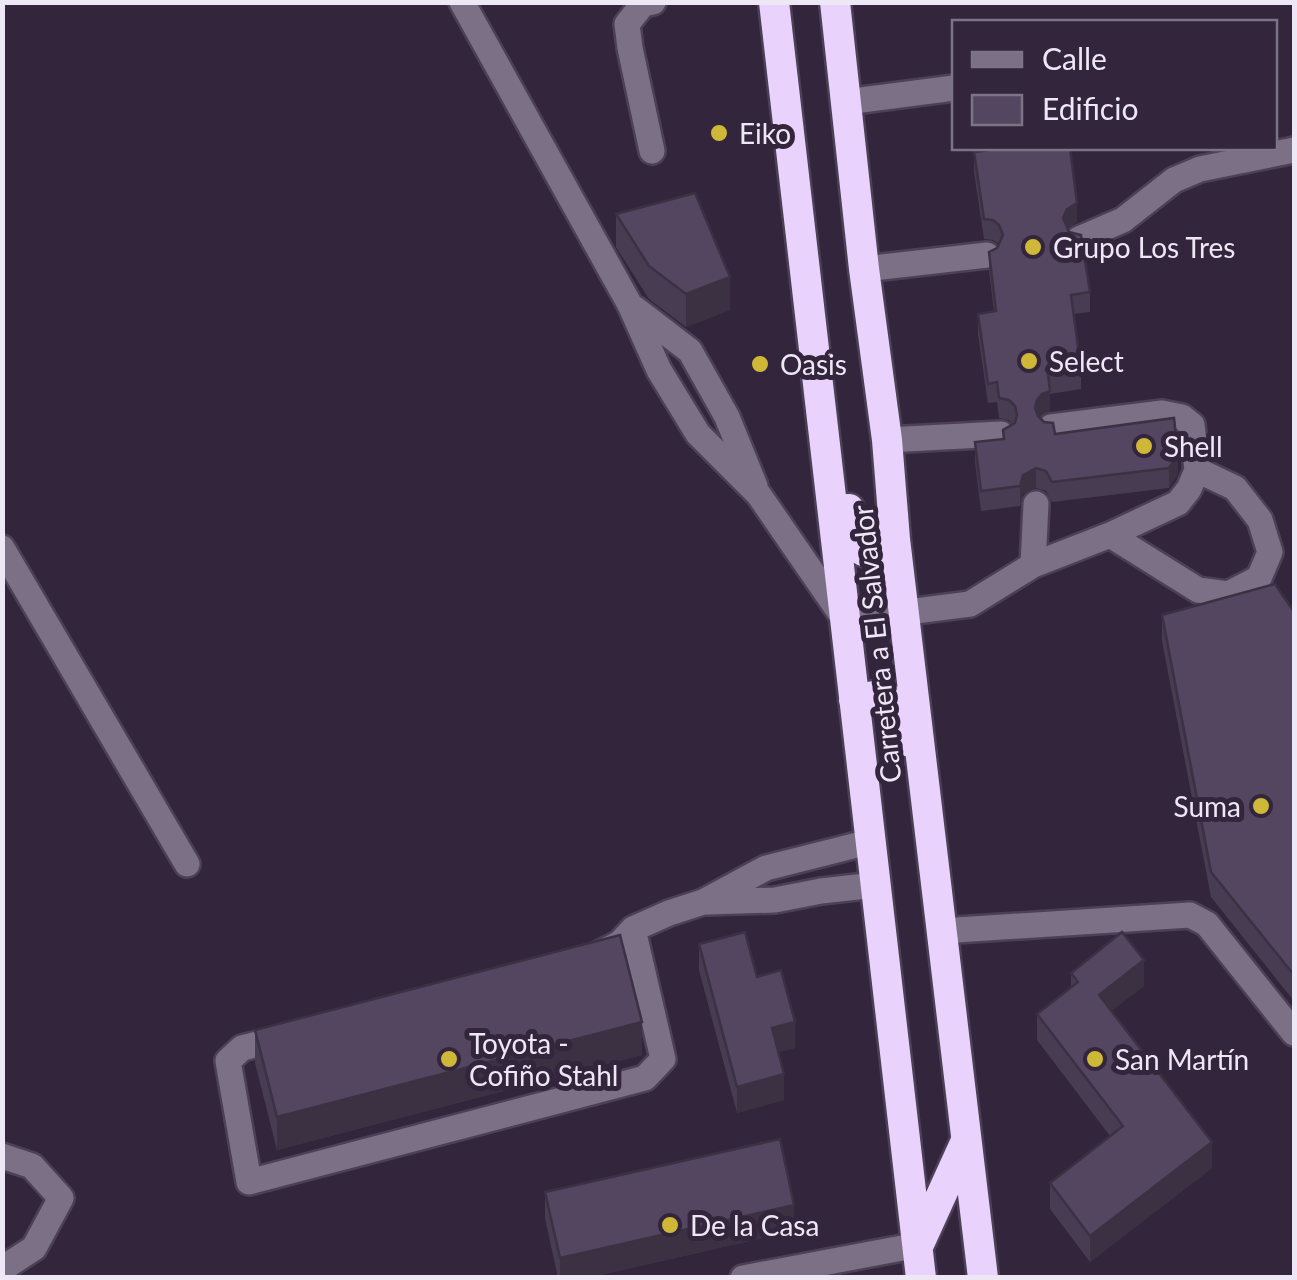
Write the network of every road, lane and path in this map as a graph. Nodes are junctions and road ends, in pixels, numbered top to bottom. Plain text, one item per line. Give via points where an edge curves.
1 (462, 2) edge
2 (653, 2) edge
3 (774, 2) edge
4 (841, 4) edge
5 (952, 88) edge
6 (846, 102) junction
7 (1294, 150) edge
8 (652, 151) dead end
9 (792, 176) junction
10 (1079, 238) edge
11 (987, 255) edge
12 (864, 268) junction
13 (630, 305) junction
14 (1052, 427) edge
15 (1001, 434) edge
16 (887, 440) junction
17 (1197, 470) junction
18 (759, 495) junction
19 (1036, 504) dead end
20 (1110, 535) junction
21 (895, 539) junction
22 (2, 548) edge
23 (1034, 565) junction
24 (904, 614) junction
25 (845, 620) junction
26 (854, 700) junction
27 (869, 842) junction
28 (187, 864) dead end
29 (876, 885) junction
30 (703, 902) junction
31 (633, 930) junction
32 (941, 931) junction
33 (577, 961) edge
34 (316, 1029) edge
35 (1294, 1033) edge
36 (966, 1142) junction
37 (2, 1156) edge
38 (918, 1244) junction
39 (2, 1269) edge
40 (743, 1278) edge
41 (921, 1278) edge
42 (983, 1278) edge

1 - 13 street
2 - 8 street via 643,4 628,24
3 - 9 highway, Carretera a El Salvador
4 - 6 highway, Carretera a El Salvador
5 - 6 street
6 - 12 highway, Carretera a El Salvador
7 - 10 street via 1200,169 1174,180 1123,220
9 - 21 highway via 807,189 814,210 852,537 856,548 869,553
9 - 25 highway, Carretera a El Salvador
11 - 12 street
12 - 16 highway, Carretera a El Salvador
13 - 18 street via 698,434
13 - 18 street via 690,350
14 - 17 street via 1162,413 1182,417 1192,425
15 - 16 street
16 - 21 highway, Carretera a El Salvador
17 - 20 street via 1178,503
17 - 20 street via 1235,488 1260,520 1270,552 1259,578 1228,594 1198,590
18 - 25 street
19 - 23 street
20 - 23 street
21 - 24 highway, Carretera a El Salvador
22 - 28 street
23 - 24 street via 970,604
24 - 25 street
24 - 32 highway, Carretera a El Salvador
25 - 26 highway, Carretera a El Salvador
26 - 27 highway, Carretera a El Salvador
26 - 36 highway via 881,696 894,702 904,720 946,1114
27 - 29 highway, Carretera a El Salvador
27 - 30 street via 766,868
29 - 30 street via 776,900
29 - 38 highway, Carretera a El Salvador
30 - 31 street
31 - 33 street via 620,943
31 - 34 street via 663,1060 645,1078 249,1182 228,1060 242,1048
32 - 35 street via 1190,915 1207,924
32 - 36 highway, Carretera a El Salvador
36 - 38 highway
36 - 42 highway, Carretera a El Salvador
37 - 39 street via 32,1166 60,1198 34,1248
38 - 40 street
38 - 41 highway, Carretera a El Salvador

